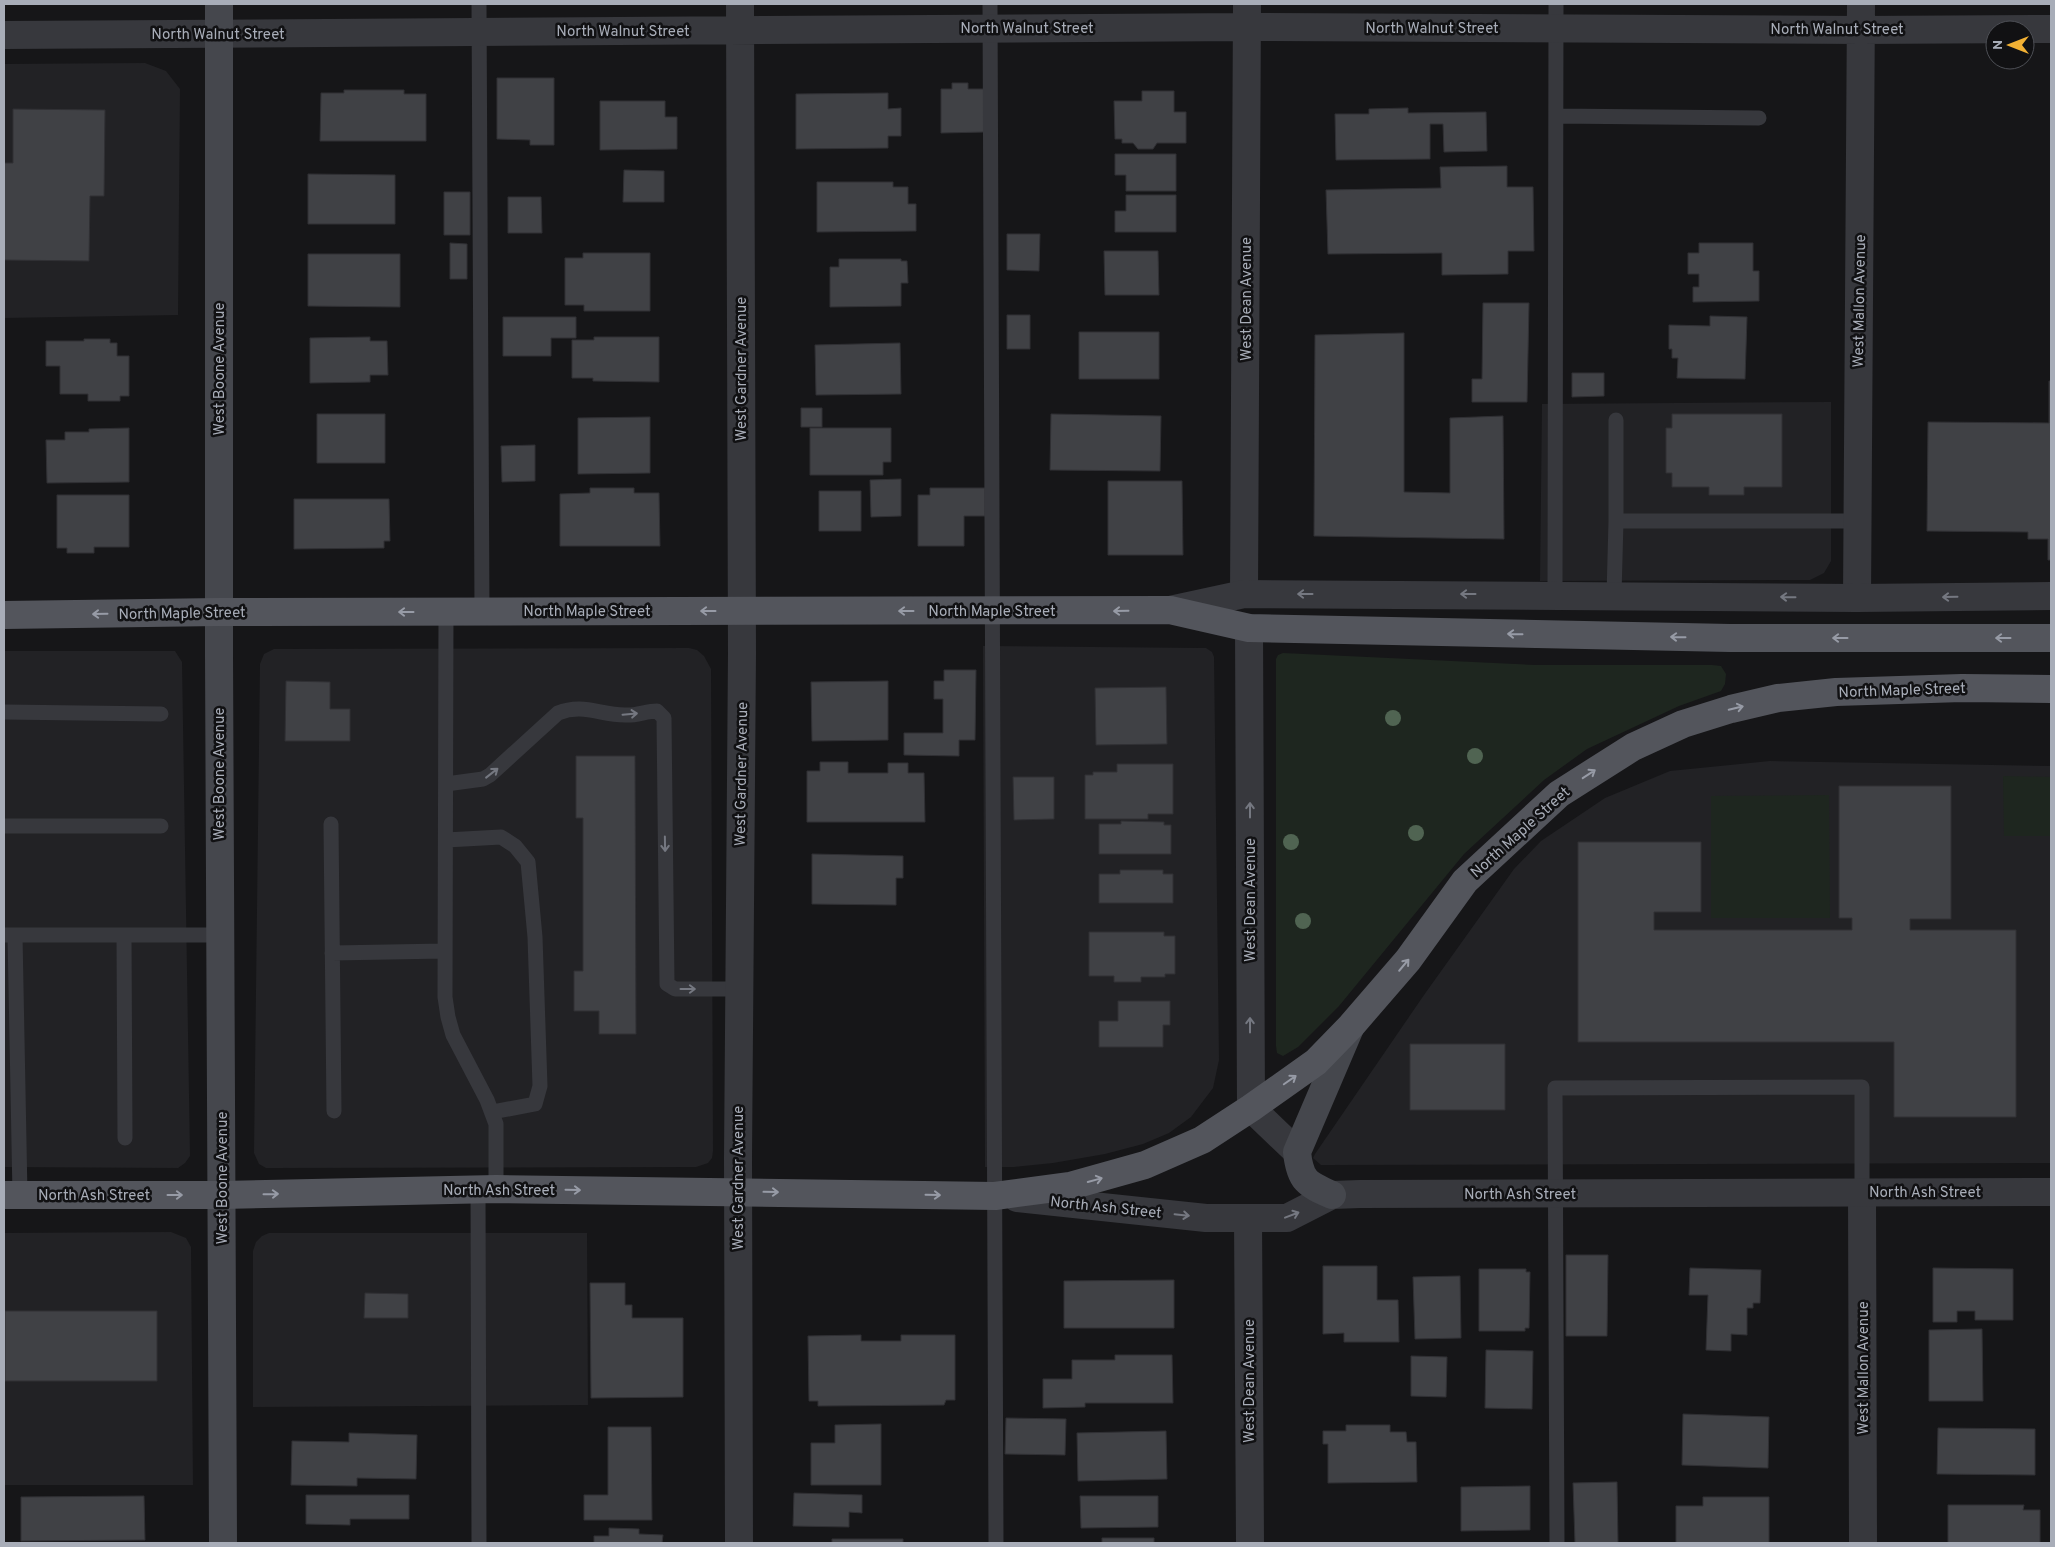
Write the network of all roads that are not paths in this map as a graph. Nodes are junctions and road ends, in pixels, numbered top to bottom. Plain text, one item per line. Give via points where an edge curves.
1 (219, 4) edge
2 (479, 4) edge
3 (1247, 15) edge
4 (990, 16) edge
5 (1556, 16) edge
6 (740, 17) edge
7 (1861, 17) edge
8 (2051, 29) edge
9 (480, 32) junction
10 (4, 34) edge
11 (219, 34) junction
12 (1556, 116) junction
13 (1759, 118) dead end
14 (1616, 420) dead end
15 (1616, 521) junction
16 (1857, 521) junction
17 (1244, 594) junction
18 (1555, 594) junction
19 (1614, 595) junction
20 (2051, 596) edge
21 (1857, 598) junction
22 (742, 610) junction
23 (1170, 610) junction
24 (219, 612) junction
25 (446, 612) junction
26 (482, 612) junction
27 (992, 612) junction
28 (4, 615) edge
29 (1249, 628) junction
30 (2051, 638) edge
31 (2051, 688) edge
32 (4, 712) edge
33 (161, 714) dead end
34 (446, 784) junction
35 (331, 824) dead end
36 (4, 826) edge
37 (161, 826) dead end
38 (446, 840) junction
39 (10, 936) edge
40 (124, 936) junction
41 (220, 936) junction
42 (445, 952) junction
43 (332, 953) junction
44 (739, 989) junction
45 (1351, 1026) junction
46 (1251, 1108) junction
47 (334, 1111) dead end
48 (492, 1112) junction
49 (125, 1138) dead end
50 (1297, 1152) junction
51 (487, 1189) junction
52 (738, 1192) junction
53 (1862, 1192) junction
54 (2051, 1192) edge
55 (12, 1195) edge
56 (222, 1195) junction
57 (1555, 1195) junction
58 (995, 1196) junction
59 (1332, 1196) junction
60 (1248, 1218) junction
61 (223, 1543) edge
62 (478, 1543) edge
63 (739, 1543) edge
64 (996, 1543) edge
65 (1250, 1543) edge
66 (1557, 1543) edge
67 (1863, 1543) edge

1 - 11 main road, West Boone Avenue
2 - 9 lane
3 - 4 street, North Walnut Street
3 - 5 street, North Walnut Street
3 - 17 street, West Dean Avenue
4 - 6 street, North Walnut Street
4 - 27 lane
5 - 7 street, North Walnut Street
5 - 12 lane
6 - 9 street, North Walnut Street
6 - 22 street, West Gardner Avenue
7 - 8 street, North Walnut Street
7 - 16 street, West Mallon Avenue
9 - 11 street, North Walnut Street
9 - 26 lane
10 - 11 street, North Walnut Street
11 - 24 main road, West Boone Avenue
12 - 13 lane
12 - 18 lane
14 - 15 lane
15 - 16 lane
15 - 19 lane
16 - 21 street, West Mallon Avenue
18 -> 17 street, North Maple Street
17 - 23 street, North Maple Street
18 - 19 street, North Maple Street
21 -> 19 street, North Maple Street
20 -> 21 street, North Maple Street
22 -> 26 main road, North Maple Street
27 -> 22 main road, North Maple Street
22 - 44 street, West Gardner Avenue
23 -> 27 main road, North Maple Street
23 - 29 main road, North Maple Street
25 -> 24 main road, North Maple Street
24 -> 28 main road, North Maple Street
24 - 41 main road, West Boone Avenue
25 - 26 main road, North Maple Street
25 - 34 lane
27 - 58 lane
30 -> 29 main road, North Maple Street via 1730,638
46 -> 29 street, West Dean Avenue
45 -> 31 main road, North Maple Street via 1408,960 1465,881 1559,794 1633,747 1683,724 1778,698 1836,692
32 - 33 lane
34 - 38 lane
34 -> 44 lane via 483,779 568,709 626,716 657,712 664,718 667,984 675,989
35 - 43 lane
36 - 37 lane
38 - 42 lane
38 - 48 lane via 500,837 515,846 528,862 535,937 540,1086 535,1104
39 - 40 lane
39 - 55 lane
40 - 41 lane
40 - 49 lane
41 - 56 main road, West Boone Avenue
42 - 43 lane
42 - 48 lane via 448,1017 453,1034
43 - 47 lane
44 - 52 street, West Gardner Avenue
46 -> 45 main road, North Maple Street via 1316,1062
45 - 50 main road
46 - 50 street
58 -> 46 main road, North Ash Street via 1070,1186 1145,1165 1202,1140
48 - 51 lane via 496,1124
50 - 59 main road via 1299,1169 1310,1185
51 -> 52 main road, North Ash Street
56 -> 51 main road, North Ash Street
51 - 62 lane
52 -> 58 main road, North Ash Street
52 - 63 street, West Gardner Avenue
53 - 54 street, North Ash Street
53 - 57 street, North Ash Street
53 - 57 lane via 1862,1087 1555,1088
53 - 67 street, West Mallon Avenue
55 -> 56 main road, North Ash Street
56 - 61 main road, West Boone Avenue
57 - 59 street, North Ash Street
57 - 66 lane
58 -> 60 street, North Ash Street via 1206,1218
58 - 64 lane
60 -> 59 street, North Ash Street via 1287,1218
60 - 65 street, West Dean Avenue

